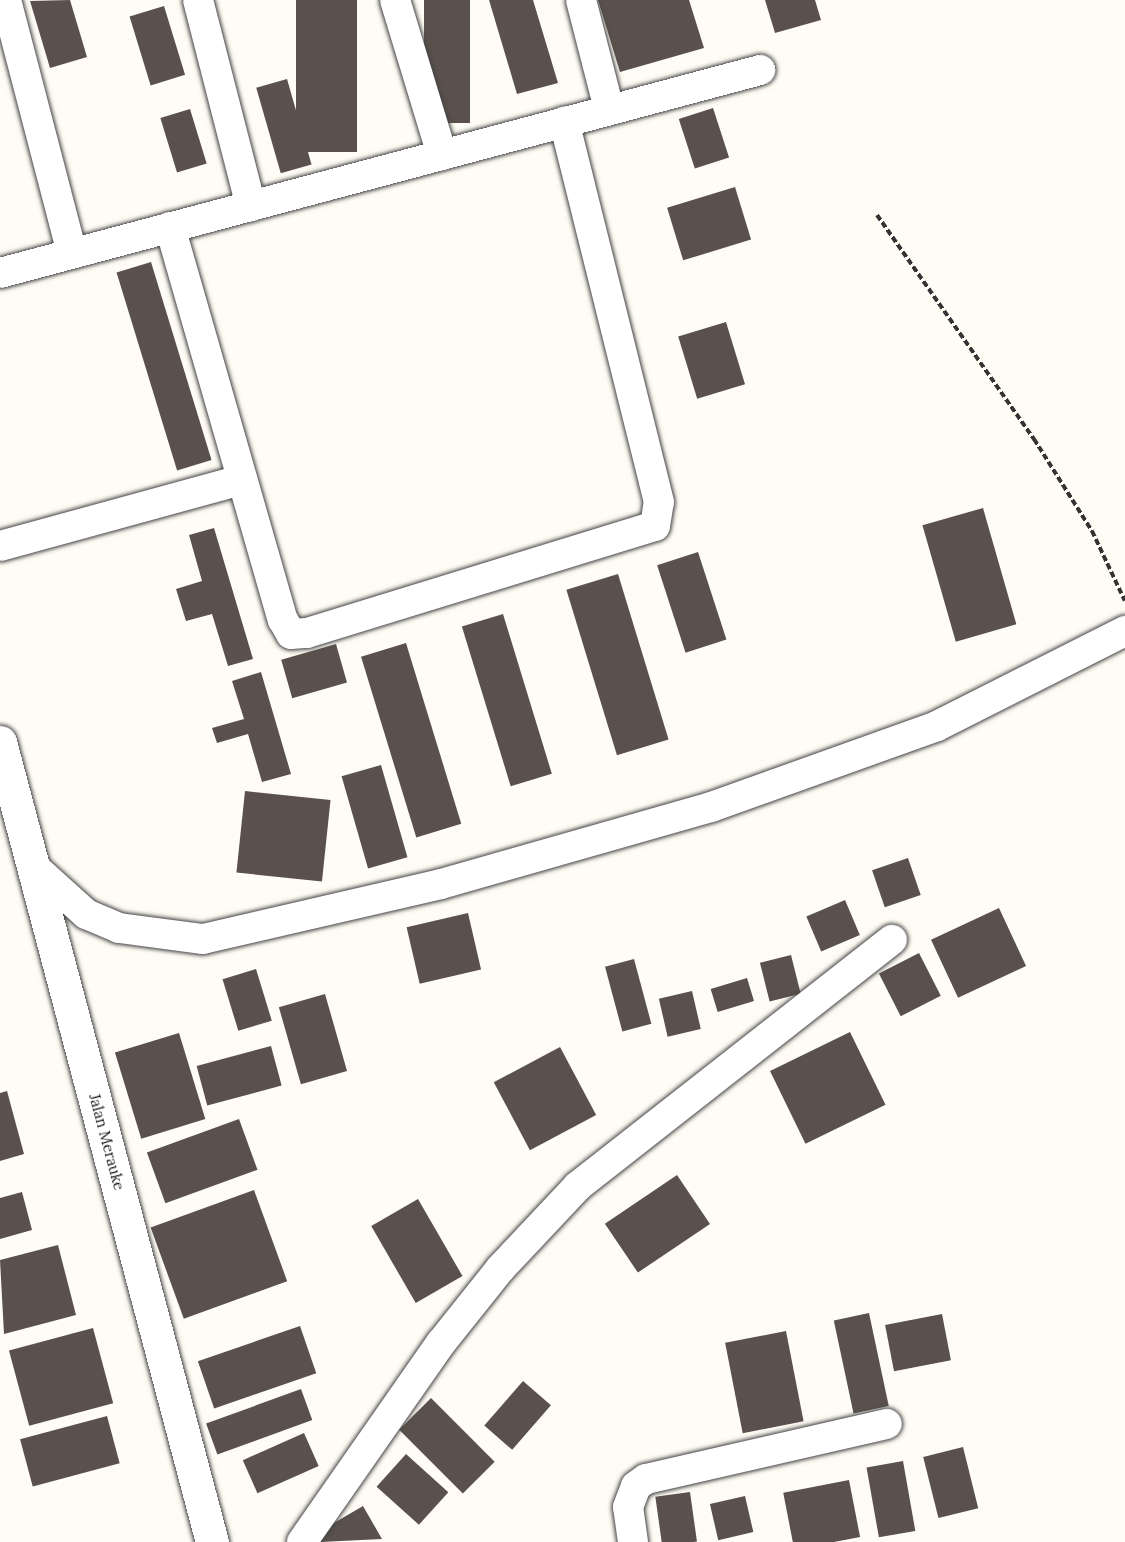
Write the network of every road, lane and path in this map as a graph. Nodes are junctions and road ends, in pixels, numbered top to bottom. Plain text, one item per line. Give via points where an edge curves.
1 (6, 0) edge
2 (198, 0) edge
3 (395, 0) edge
4 (581, 0) edge
5 (760, 70) dead end
6 (609, 109) junction
7 (564, 123) junction
8 (442, 155) junction
9 (251, 206) junction
10 (877, 215) dead end
11 (170, 227) junction
12 (72, 253) junction
13 (0, 273) edge
14 (242, 480) junction
15 (0, 546) edge
16 (1125, 601) edge
17 (1125, 632) edge
18 (0, 742) edge
19 (34, 868) junction
20 (892, 940) dead end
21 (886, 1424) dead end
22 (212, 1542) edge
23 (303, 1542) edge
24 (633, 1542) edge

1 - 12 street
2 - 9 street
3 - 8 street
4 - 6 street
5 - 6 street
6 - 7 street
7 - 8 street
7 - 14 street via 659,502 655,526 291,634 283,620
8 - 9 street
9 - 11 street
10 - 16 path via 1034,439 1092,531
11 - 12 street
11 - 14 street
12 - 13 street
14 - 15 street
17 - 19 street via 937,726 711,807 441,884 203,939 152,936 119,928 86,914
18 - 19 street, Jalan Merauke
19 - 22 street, Jalan Merauke
20 - 23 street via 578,1186 500,1269 441,1343
21 - 24 street via 646,1479 636,1486 628,1507

